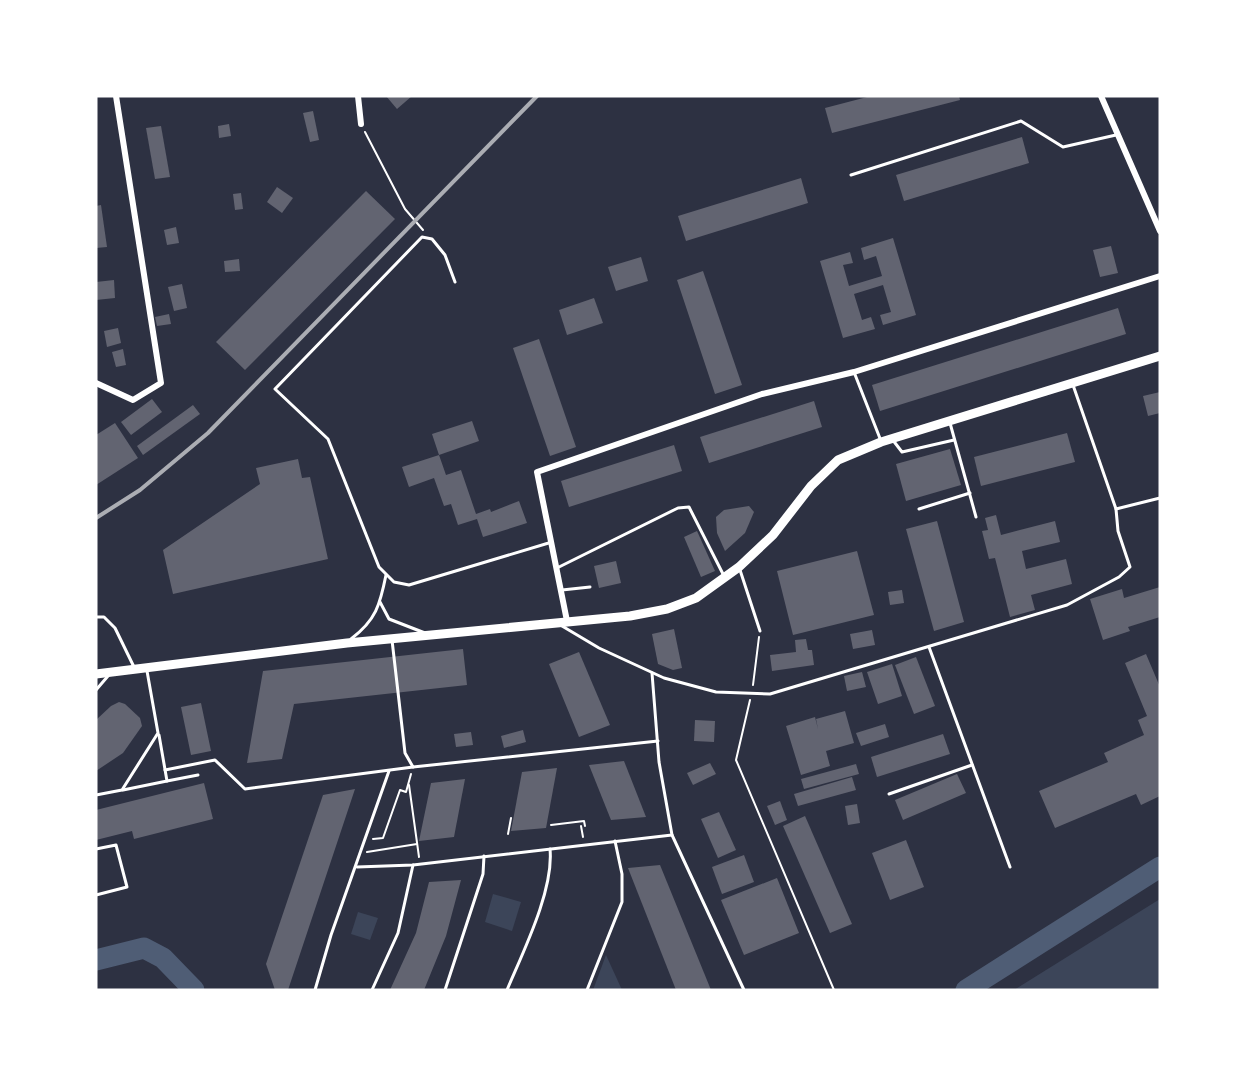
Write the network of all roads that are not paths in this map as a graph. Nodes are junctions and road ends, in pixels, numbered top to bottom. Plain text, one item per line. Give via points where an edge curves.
1 (116, 96) edge
2 (358, 96) edge
3 (1101, 96) edge
4 (362, 124) road end
5 (1116, 135) junction
6 (851, 175) dead end
7 (1160, 231) edge
8 (1160, 276) edge
9 (455, 282) dead end
10 (1160, 356) edge
11 (854, 372) junction
12 (96, 383) edge
13 (1073, 384) junction
14 (949, 421) junction
15 (892, 439) junction
16 (954, 440) junction
17 (881, 442) junction
18 (970, 493) junction
19 (1160, 498) edge
20 (919, 509) dead end
21 (1116, 509) junction
22 (976, 517) dead end
23 (552, 542) junction
24 (739, 567) junction
25 (557, 568) junction
26 (386, 575) junction
27 (725, 577) junction
28 (590, 587) dead end
29 (562, 590) junction
30 (381, 602) junction
31 (96, 617) edge
32 (567, 621) junction
33 (555, 622) junction
34 (760, 631) road end
35 (430, 634) junction
36 (392, 638) junction
37 (346, 643) junction
38 (929, 647) junction
39 (146, 667) junction
40 (135, 669) junction
41 (111, 672) junction
42 (652, 673) junction
43 (96, 674) edge
44 (96, 690) edge
45 (158, 733) junction
46 (658, 741) junction
47 (972, 765) junction
48 (413, 767) junction
49 (165, 770) junction
50 (389, 771) junction
51 (198, 775) dead end
52 (167, 781) junction
53 (122, 790) junction
54 (889, 794) dead end
55 (96, 795) edge
56 (672, 835) junction
57 (615, 841) junction
58 (96, 849) edge
59 (550, 849) junction
60 (484, 856) junction
61 (413, 865) junction
62 (357, 867) junction
63 (1010, 867) dead end
64 (96, 895) edge
65 (315, 990) edge
66 (372, 990) edge
67 (445, 990) edge
68 (507, 990) edge
69 (587, 990) edge
70 (744, 990) edge

1 - 12 street via 161,382 133,400
2 - 4 street
3 - 5 street
5 - 6 lane via 1063,147 1021,121
5 - 7 street
8 - 11 street
9 - 26 lane via 445,255 432,238 422,237 275,389 328,439 379,567
10 - 13 main road
11 - 17 lane
11 - 23 street via 762,394 537,472
13 - 14 main road
13 - 21 lane
14 - 15 main road
14 - 16 lane
15 - 16 lane via 902,452
15 - 17 main road
16 - 18 lane
17 - 24 main road via 838,460 811,486 773,535
18 - 20 lane
18 - 22 lane
19 - 21 lane
21 - 38 lane via 1118,531 1130,567 1119,577 1067,605
23 - 25 street
23 - 26 lane via 409,585 394,582
24 - 27 main road
24 - 34 lane
25 - 27 lane via 678,508 689,507
25 - 29 street
26 - 30 lane
27 - 32 main road via 696,598 667,609
28 - 29 lane
29 - 32 street
30 - 35 lane via 389,619
30 - 37 lane via 369,626
31 - 40 lane via 104,617 115,628
32 - 33 main road
33 - 35 main road
33 - 42 lane
35 - 36 main road
36 - 37 main road
36 - 48 lane via 405,753
37 - 39 main road
38 - 42 lane via 781,691 716,692
38 - 47 lane
39 - 40 main road
39 - 45 lane
40 - 41 main road
41 - 43 main road
41 - 44 lane
42 - 46 lane
45 - 49 lane
45 - 53 lane
46 - 48 lane
46 - 56 lane
47 - 54 lane
47 - 63 lane
48 - 50 lane
49 - 50 lane via 215,760 245,789
49 - 52 lane
50 - 62 lane
51 - 52 lane
52 - 53 lane
53 - 55 lane
56 - 57 lane
56 - 70 lane
57 - 59 lane
57 - 69 lane via 622,874 622,902
58 - 64 lane via 116,845 127,887
59 - 60 lane
59 - 68 lane via 552,864 528,941
60 - 61 lane
60 - 67 lane via 483,874
61 - 62 lane
61 - 66 lane via 398,933
62 - 65 lane

